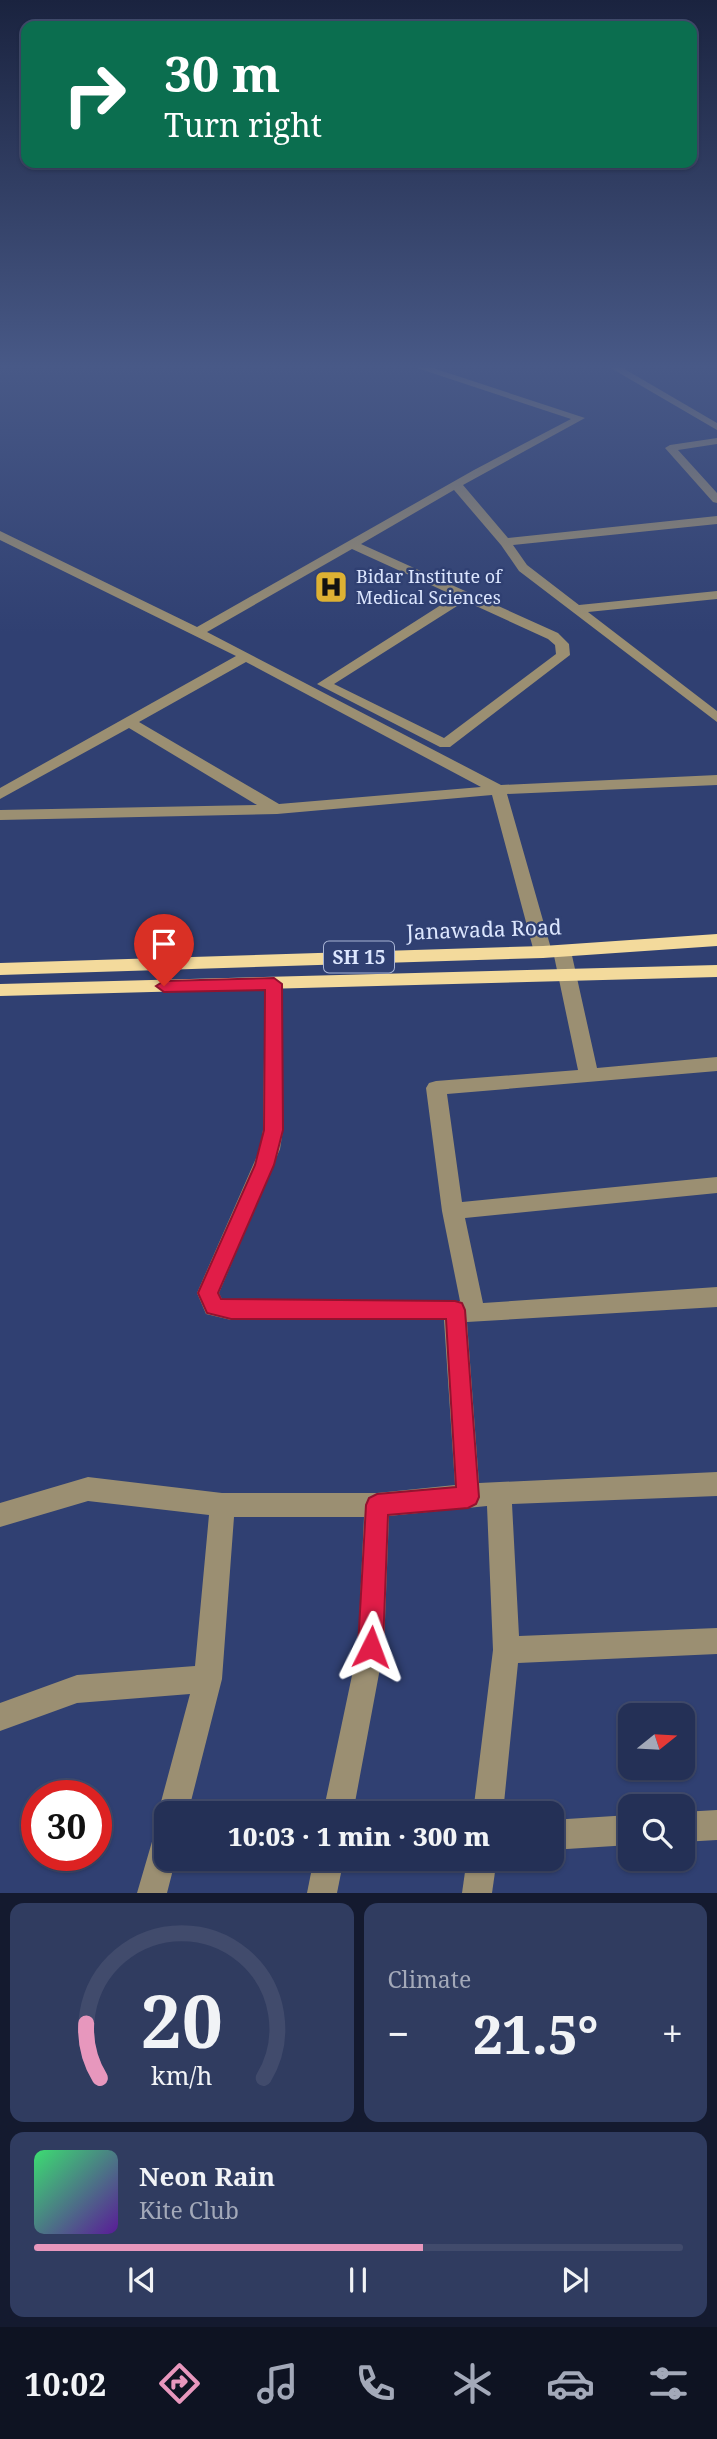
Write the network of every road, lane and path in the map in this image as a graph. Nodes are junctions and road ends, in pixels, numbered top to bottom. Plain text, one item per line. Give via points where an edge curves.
1 (511, 455) edge
2 (677, 455) edge
3 (456, 485) junction
4 (717, 500) edge
5 (717, 520) edge
6 (0, 535) edge
7 (505, 542) junction
8 (351, 544) junction
9 (466, 595) junction
10 (717, 595) edge
11 (576, 609) junction
12 (204, 629) junction
13 (246, 656) junction
14 (324, 684) junction
15 (717, 718) edge
16 (128, 722) junction
17 (717, 780) edge
18 (498, 790) junction
19 (0, 793) edge
20 (277, 809) junction
21 (0, 815) edge
22 (717, 940) edge
23 (553, 951) junction
24 (0, 969) edge
25 (717, 971) edge
26 (568, 976) junction
27 (274, 984) junction
28 (0, 990) edge
29 (717, 1064) edge
30 (589, 1076) junction
31 (717, 1185) edge
32 (453, 1211) junction
33 (717, 1297) edge
34 (465, 1312) junction
35 (717, 1484) edge
36 (499, 1493) junction
37 (468, 1497) junction
38 (222, 1505) junction
39 (377, 1505) junction
40 (0, 1515) edge
41 (717, 1641) edge
42 (506, 1650) junction
43 (208, 1679) junction
44 (0, 1717) edge
45 (176, 1801) edge
46 (340, 1801) edge
47 (489, 1801) edge
48 (717, 1825) edge
49 (695, 1826) edge
50 (618, 1831) edge
51 (564, 1834) edge
52 (158, 1871) edge
53 (326, 1871) edge
54 (480, 1871) edge
55 (152, 1893) edge
56 (322, 1893) edge
57 (477, 1893) edge

1 - 3 street
2 - 4 street
3 - 7 street
3 - 8 street
5 - 7 street
6 - 12 street
7 - 11 street via 523,568
8 - 9 street
8 - 12 street
9 - 14 street
9 - 14 street via 553,636 562,644 564,655 445,744
10 - 11 street
11 - 15 street
12 - 13 street
12 - 14 street
13 - 16 street
13 - 18 street
16 - 19 street
16 - 20 street
17 - 18 street
18 - 20 street
18 - 23 street
20 - 21 street
22 - 23 main road, Janawada Road / SH 15
23 - 24 main road, Janawada Road / SH 15
23 - 26 street
25 - 26 main road, SH 15
26 - 27 main road, SH 15
26 - 30 street
27 - 28 main road, SH 15
27 - 34 street via 274,1130 265,1165 208,1293 214,1307
29 - 30 street
30 - 32 street via 436,1088
31 - 32 street
32 - 34 street
33 - 34 street
34 - 37 street
35 - 36 street
36 - 37 street
36 - 42 street
37 - 39 street
38 - 39 street
38 - 40 street via 88,1489
38 - 43 street
39 - 46 street via 371,1647
41 - 42 street
42 - 47 street
43 - 44 street via 77,1689
43 - 45 street
48 - 49 street
50 - 51 street
52 - 55 street
53 - 56 street
54 - 57 street

